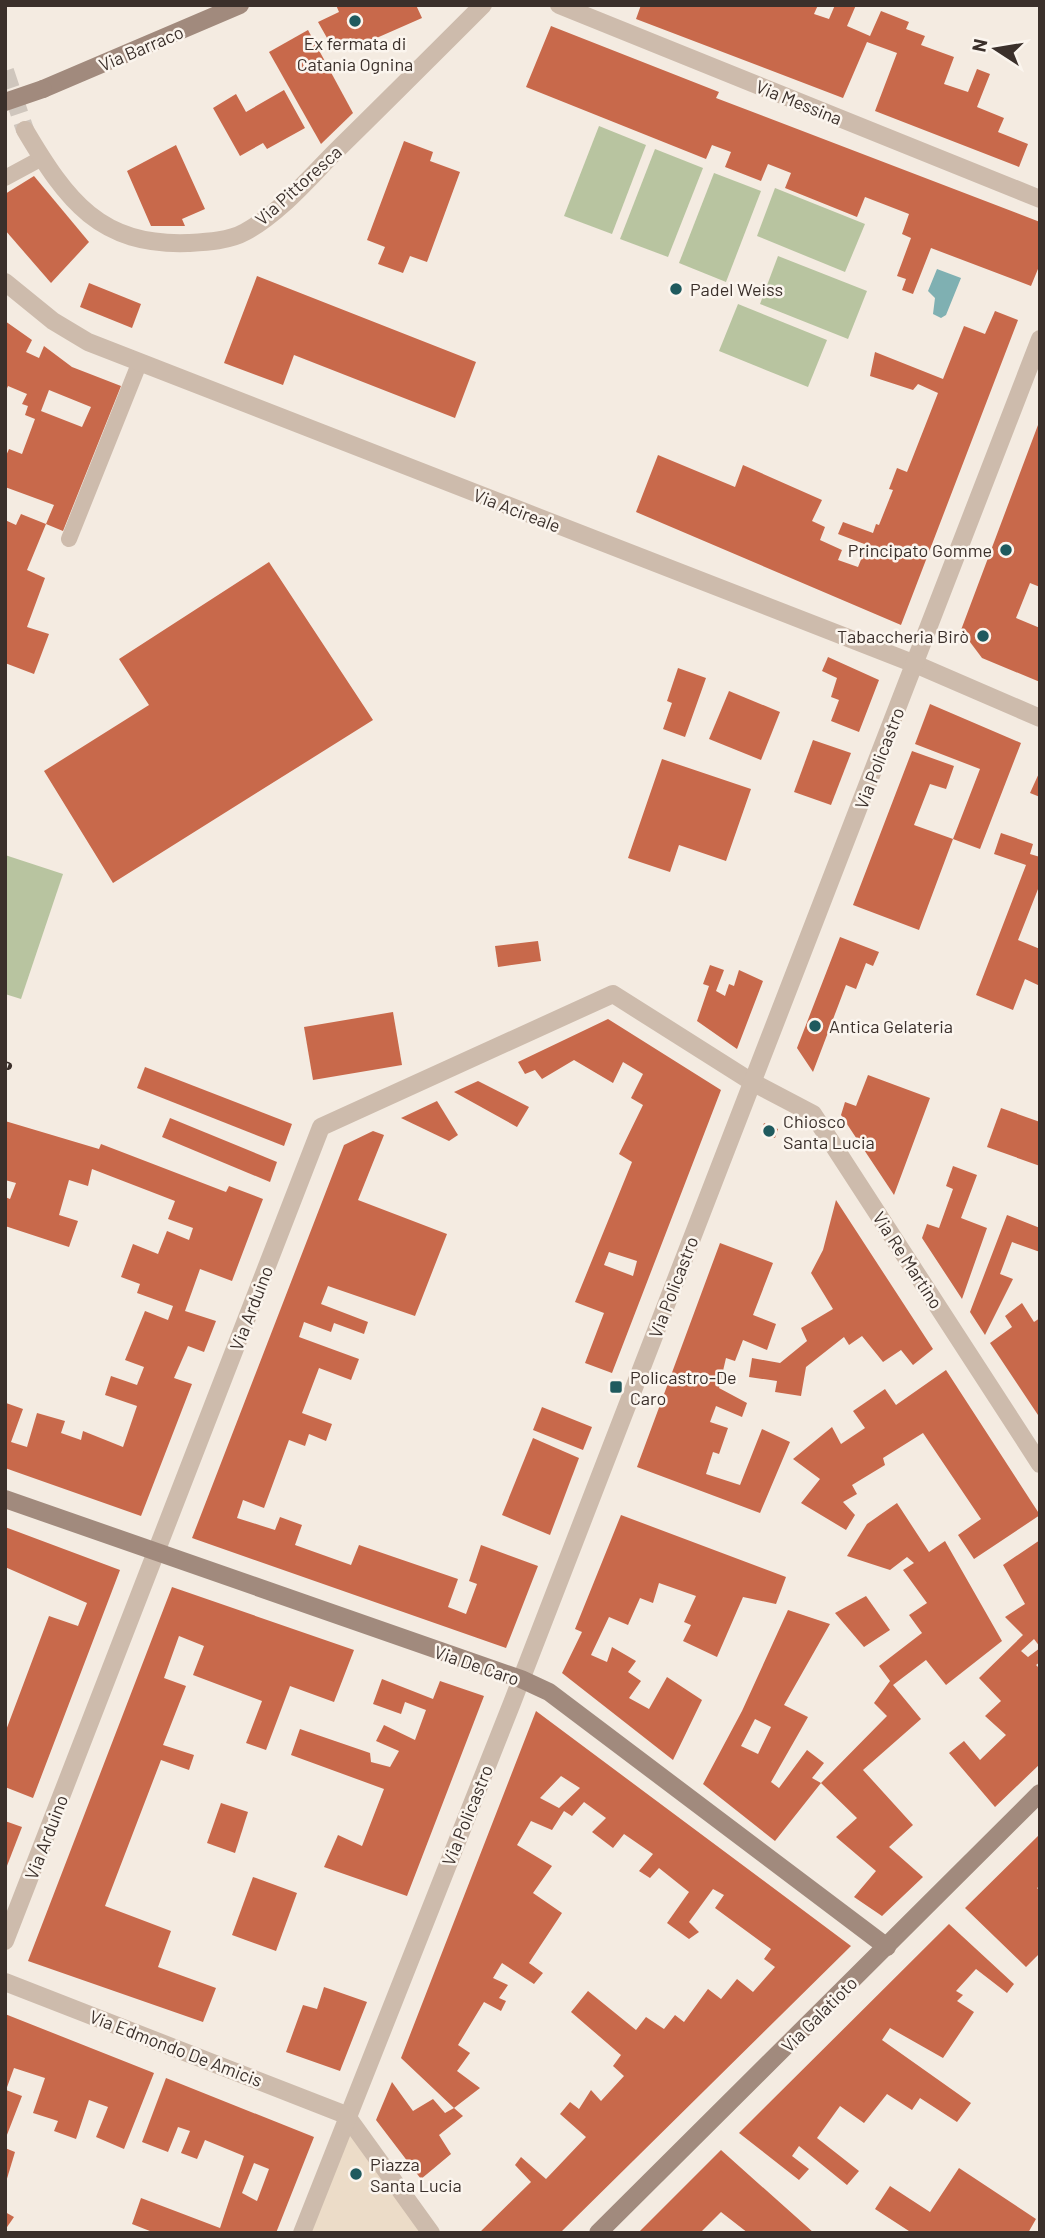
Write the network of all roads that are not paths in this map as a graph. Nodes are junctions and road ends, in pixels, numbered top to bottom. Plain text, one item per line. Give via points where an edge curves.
1 (240, 5) edge
2 (483, 5) edge
3 (559, 5) edge
4 (5, 102) edge
5 (26, 130) tunnel mouth
6 (42, 158) junction
7 (5, 178) edge
8 (1040, 199) edge
9 (5, 282) edge
10 (1040, 339) edge
11 (139, 364) junction
12 (69, 539) dead end
13 (915, 664) junction
14 (1040, 718) edge
15 (752, 1082) junction
16 (1040, 1464) edge
17 (5, 1499) edge
18 (156, 1554) junction
19 (521, 1679) junction
20 (1040, 1793) edge
21 (5, 1941) edge
22 (887, 1947) junction
23 (5, 1982) edge
24 (346, 2115) junction
25 (302, 2233) edge
26 (431, 2233) edge
27 (598, 2233) edge

1 - 4 main road, Via Barraco, bridge
2 - 6 street, Via Pittoresca via 292,195 243,233 210,242 174,243 143,242 112,232 86,212
3 - 8 street, Via Messina
5 - 6 street, Via Pittoresca
6 - 7 lane
9 - 11 street, Via Acireale via 53,321
10 - 13 street, Via Policastro
11 - 12 lane
11 - 13 street, Via Acireale
13 - 14 street, Via Acireale
13 - 15 street, Via Policastro
15 - 16 street, Via Re Martino via 813,1114
15 - 18 street, Via Arduino via 613,994 321,1127
15 - 19 street, Via Policastro
17 - 18 main road, Via De Caro
18 - 19 main road, Via De Caro
18 - 21 street, Via Arduino
19 - 22 main road, Via De Caro via 549,1692
19 - 24 street, Via Policastro
20 - 22 main road, Via Galatioto
22 - 27 main road, Via Galatioto
23 - 24 street, Via Edmondo De Amicis
24 - 25 street, Via Policastro
24 - 26 street

